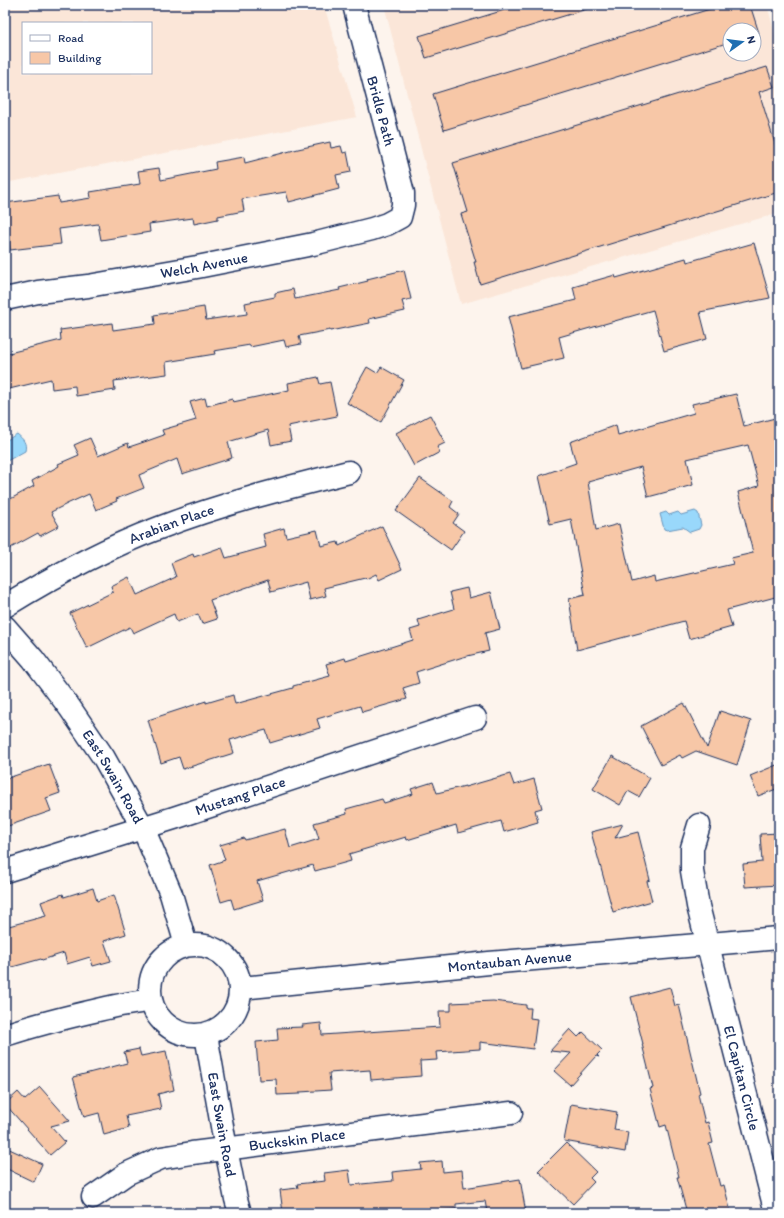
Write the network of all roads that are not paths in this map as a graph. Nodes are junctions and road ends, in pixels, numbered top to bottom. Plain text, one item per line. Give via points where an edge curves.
1 (354, 5) edge
2 (400, 217) joint
3 (5, 299) edge
4 (349, 472) dead end
5 (5, 606) edge
6 (5, 627) edge
7 (476, 718) dead end
8 (698, 824) dead end
9 (143, 828) junction
10 (5, 871) edge
11 (779, 938) edge
12 (708, 943) junction
13 (186, 945) junction
14 (241, 988) junction
15 (150, 1000) junction
16 (206, 1035) junction
17 (5, 1036) edge
18 (511, 1113) dead end
19 (226, 1148) junction
20 (94, 1197) dead end
21 (240, 1213) edge
22 (776, 1213) edge

1 - 2 street, Bridle Path via 403,193
2 - 3 street, Welch Avenue via 372,229 313,244
4 - 5 street, Arabian Place via 261,494 158,528 48,580
6 - 9 street, East Swain Road via 70,708 104,758
7 - 9 street, Mustang Place
8 - 12 street, El Capitan Circle via 692,848 692,871
9 - 10 street, Mustang Place
9 - 13 street, East Swain Road via 171,894
11 - 12 street, Montauban Avenue
12 - 14 street, Montauban Avenue
12 - 22 street, El Capitan Circle
13 - 14 street via 201,945 216,950 229,960 237,973
13 - 15 street via 172,950 153,972 149,986
14 - 16 street via 239,1004 232,1018 220,1029
15 - 16 street via 156,1014 165,1025 177,1033 191,1036
15 - 17 street via 71,1016
16 - 19 street, East Swain Road
18 - 19 street, Buckskin Place
19 - 20 street, Buckskin Place via 161,1158 126,1174
19 - 21 street, East Swain Road

